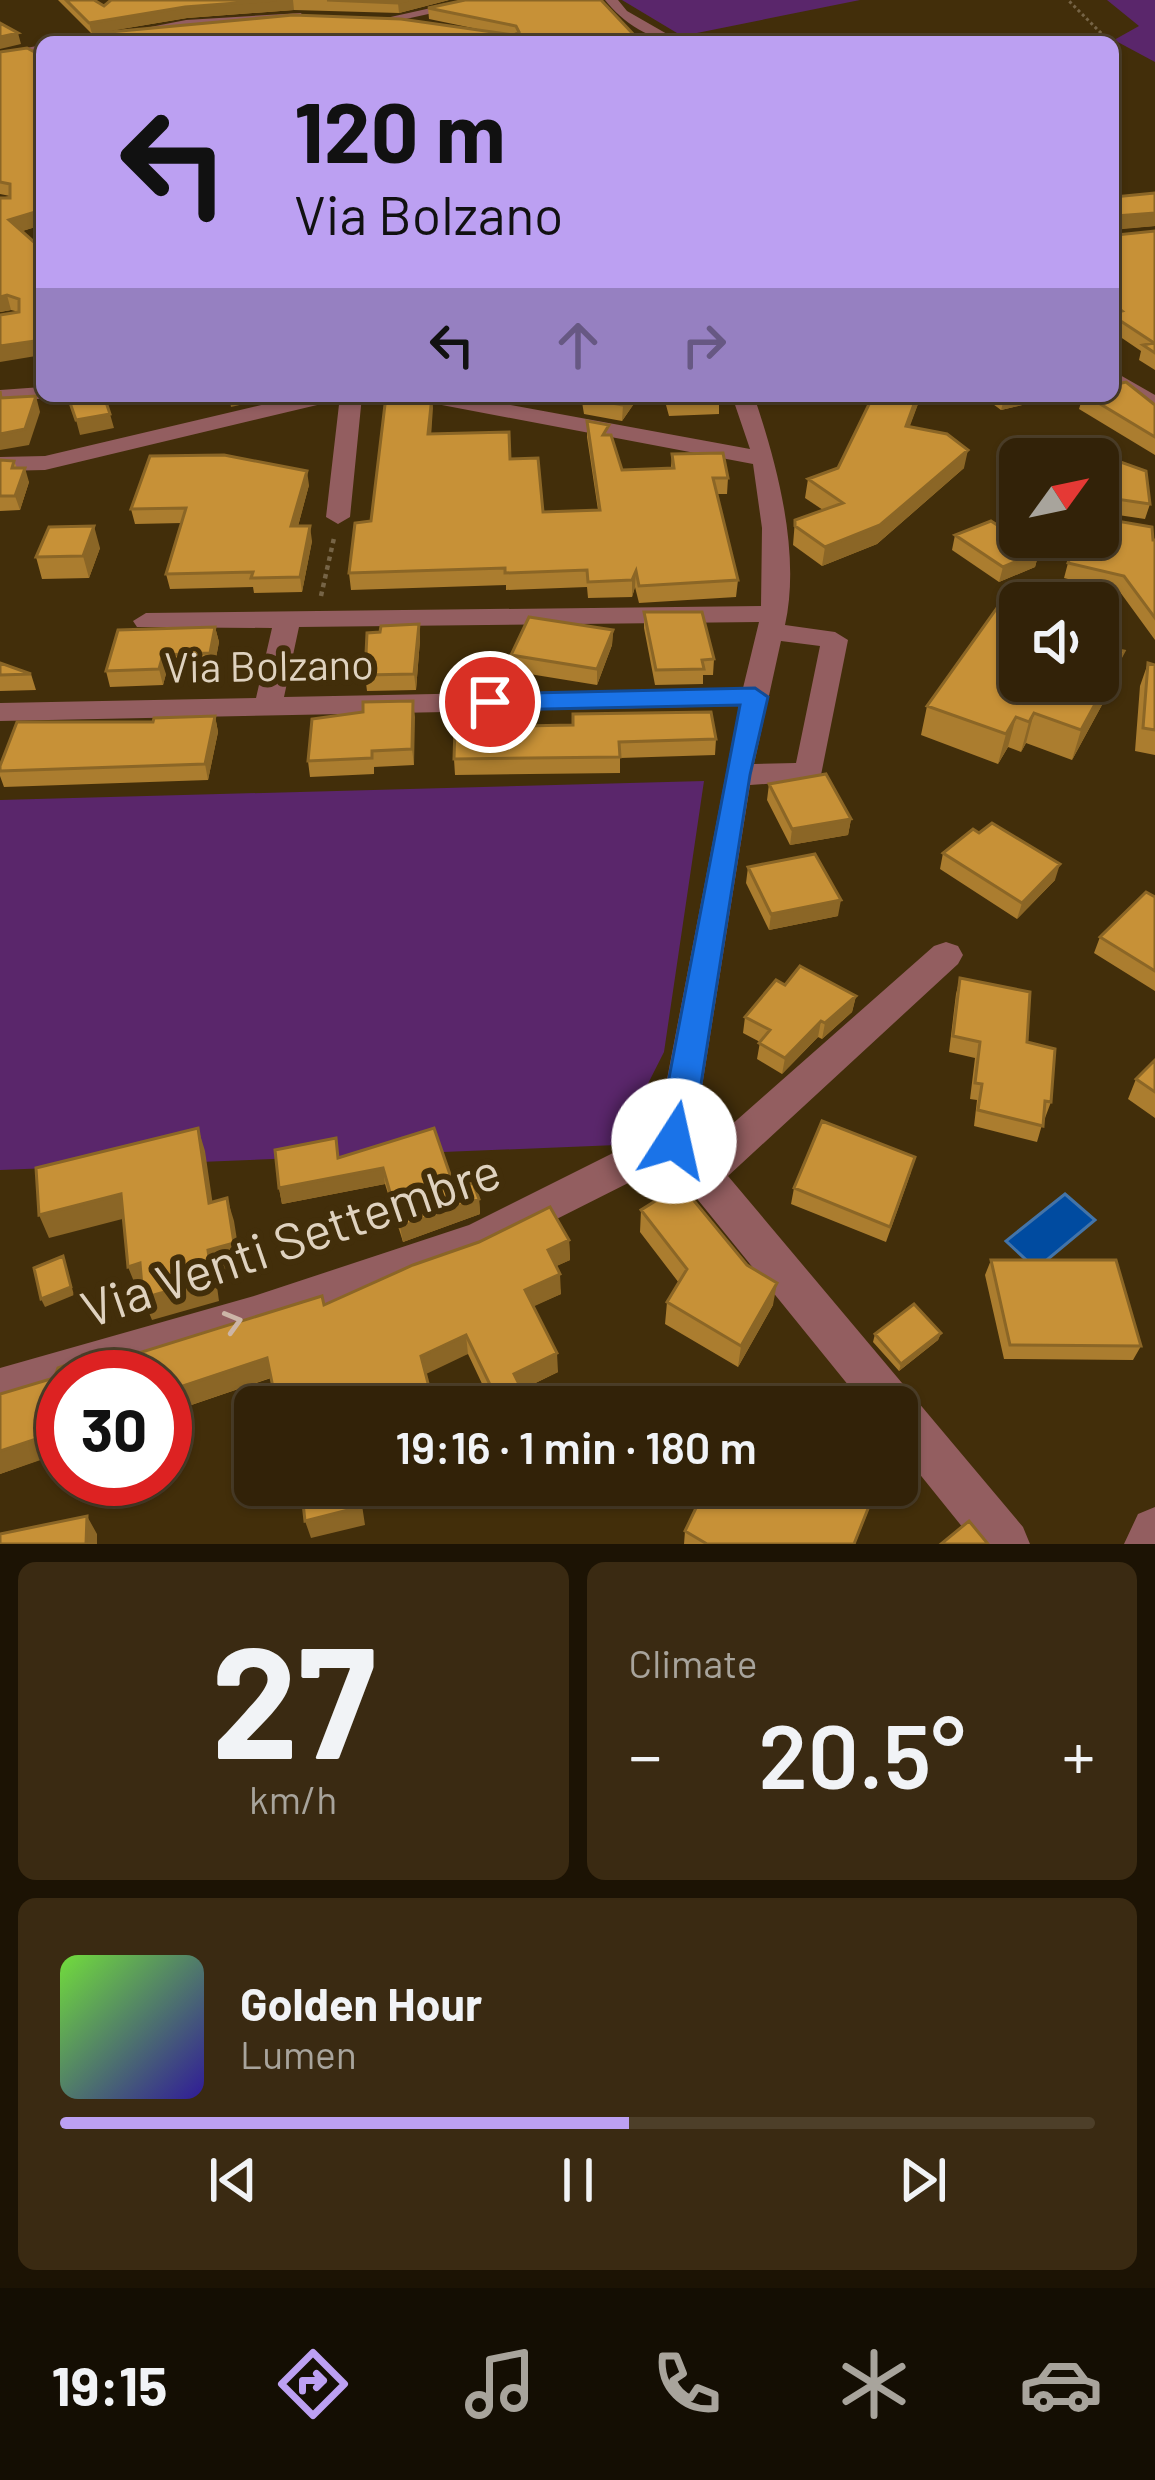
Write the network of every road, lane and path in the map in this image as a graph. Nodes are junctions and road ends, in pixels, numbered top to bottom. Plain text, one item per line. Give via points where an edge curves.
1 (486, 0) edge
2 (611, 0) edge
3 (1068, 0) edge
4 (322, 17) edge
5 (361, 19) edge
6 (383, 20) junction
7 (186, 24) junction
8 (435, 26) edge
9 (116, 36) edge
10 (208, 36) edge
11 (663, 36) edge
12 (1095, 36) edge
13 (36, 50) edge
14 (0, 57) edge
15 (1119, 381) edge
16 (36, 393) edge
17 (0, 396) edge
18 (301, 402) edge
19 (350, 402) edge
20 (454, 402) edge
21 (546, 402) edge
22 (745, 402) edge
23 (1155, 405) edge
24 (548, 422) junction
25 (764, 459) junction
26 (0, 464) edge
27 (338, 517) joint
28 (287, 619) junction
29 (316, 619) junction
30 (146, 620) dead end
31 (772, 623) junction
32 (755, 697) junction
33 (268, 706) junction
34 (0, 712) edge
35 (737, 775) junction
36 (946, 955) dead end
37 (674, 1141) junction
38 (702, 1175) junction
39 (876, 1386) edge
40 (0, 1390) edge
41 (918, 1437) edge
42 (1155, 1531) edge
43 (1006, 1544) edge
44 (1148, 1544) edge

1 - 6 street
2 - 11 street
3 - 12 path via 1103,35
4 - 7 street
5 - 6 street
6 - 8 street
7 - 9 street
7 - 10 street
13 - 14 street
15 - 23 street
16 - 17 street
18 - 26 street via 45,463
19 - 27 street
20 - 24 street
21 - 24 street
22 - 25 street
24 - 25 street
25 - 31 street via 774,528
27 - 29 path
28 - 29 street
28 - 30 street
28 - 33 street
29 - 31 street
31 - 32 street
31 - 35 street via 835,640 809,772
32 - 33 street, Via Bolzano
32 - 35 street
33 - 34 street, Via Bolzano
35 - 37 street
36 - 38 street
37 - 38 street
40 -> 37 street, Via Venti Settembre via 478,1240
38 - 39 street
41 - 43 street
42 - 44 street

